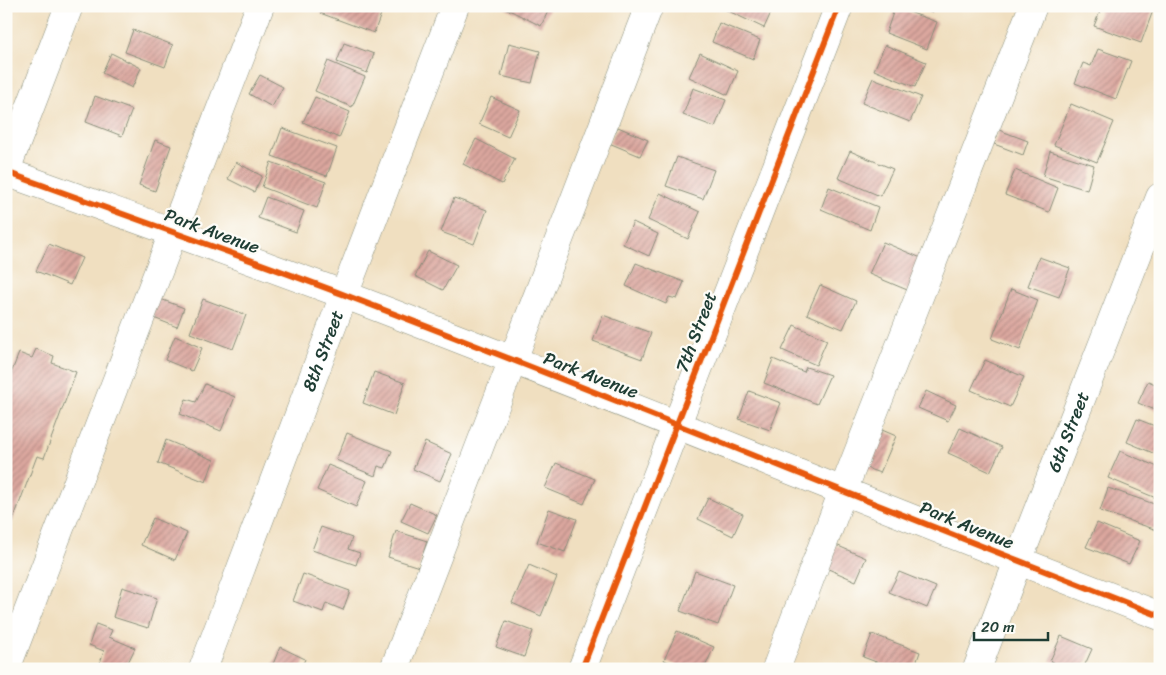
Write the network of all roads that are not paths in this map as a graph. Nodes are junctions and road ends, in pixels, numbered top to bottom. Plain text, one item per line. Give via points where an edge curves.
1 (68, 6) edge
2 (260, 6) edge
3 (455, 6) edge
4 (649, 6) edge
5 (840, 6) edge
6 (1033, 6) edge
7 (6, 171) edge
8 (1160, 197) edge
9 (173, 233) junction
10 (344, 295) junction
11 (512, 360) junction
12 (676, 424) junction
13 (842, 491) junction
14 (1018, 561) junction
15 (1160, 616) edge
16 (6, 669) edge
17 (203, 669) edge
18 (394, 669) edge
19 (582, 669) edge
20 (776, 669) edge
21 (977, 669) edge

1 - 7 street
2 - 9 street
3 - 10 street, 8th Street
4 - 11 street
5 - 12 street, 7th Street
6 - 13 street
7 - 9 street, Park Avenue
8 - 14 street, 6th Street
9 - 10 street, Park Avenue
9 - 16 street
10 - 11 street, Park Avenue
10 - 17 street, 8th Street
11 - 12 street, Park Avenue
11 - 18 street
12 - 13 street, Park Avenue
12 - 19 street, 7th Street
13 - 14 street, Park Avenue
13 - 20 street
14 - 15 street, Park Avenue
14 - 21 street, 6th Street

